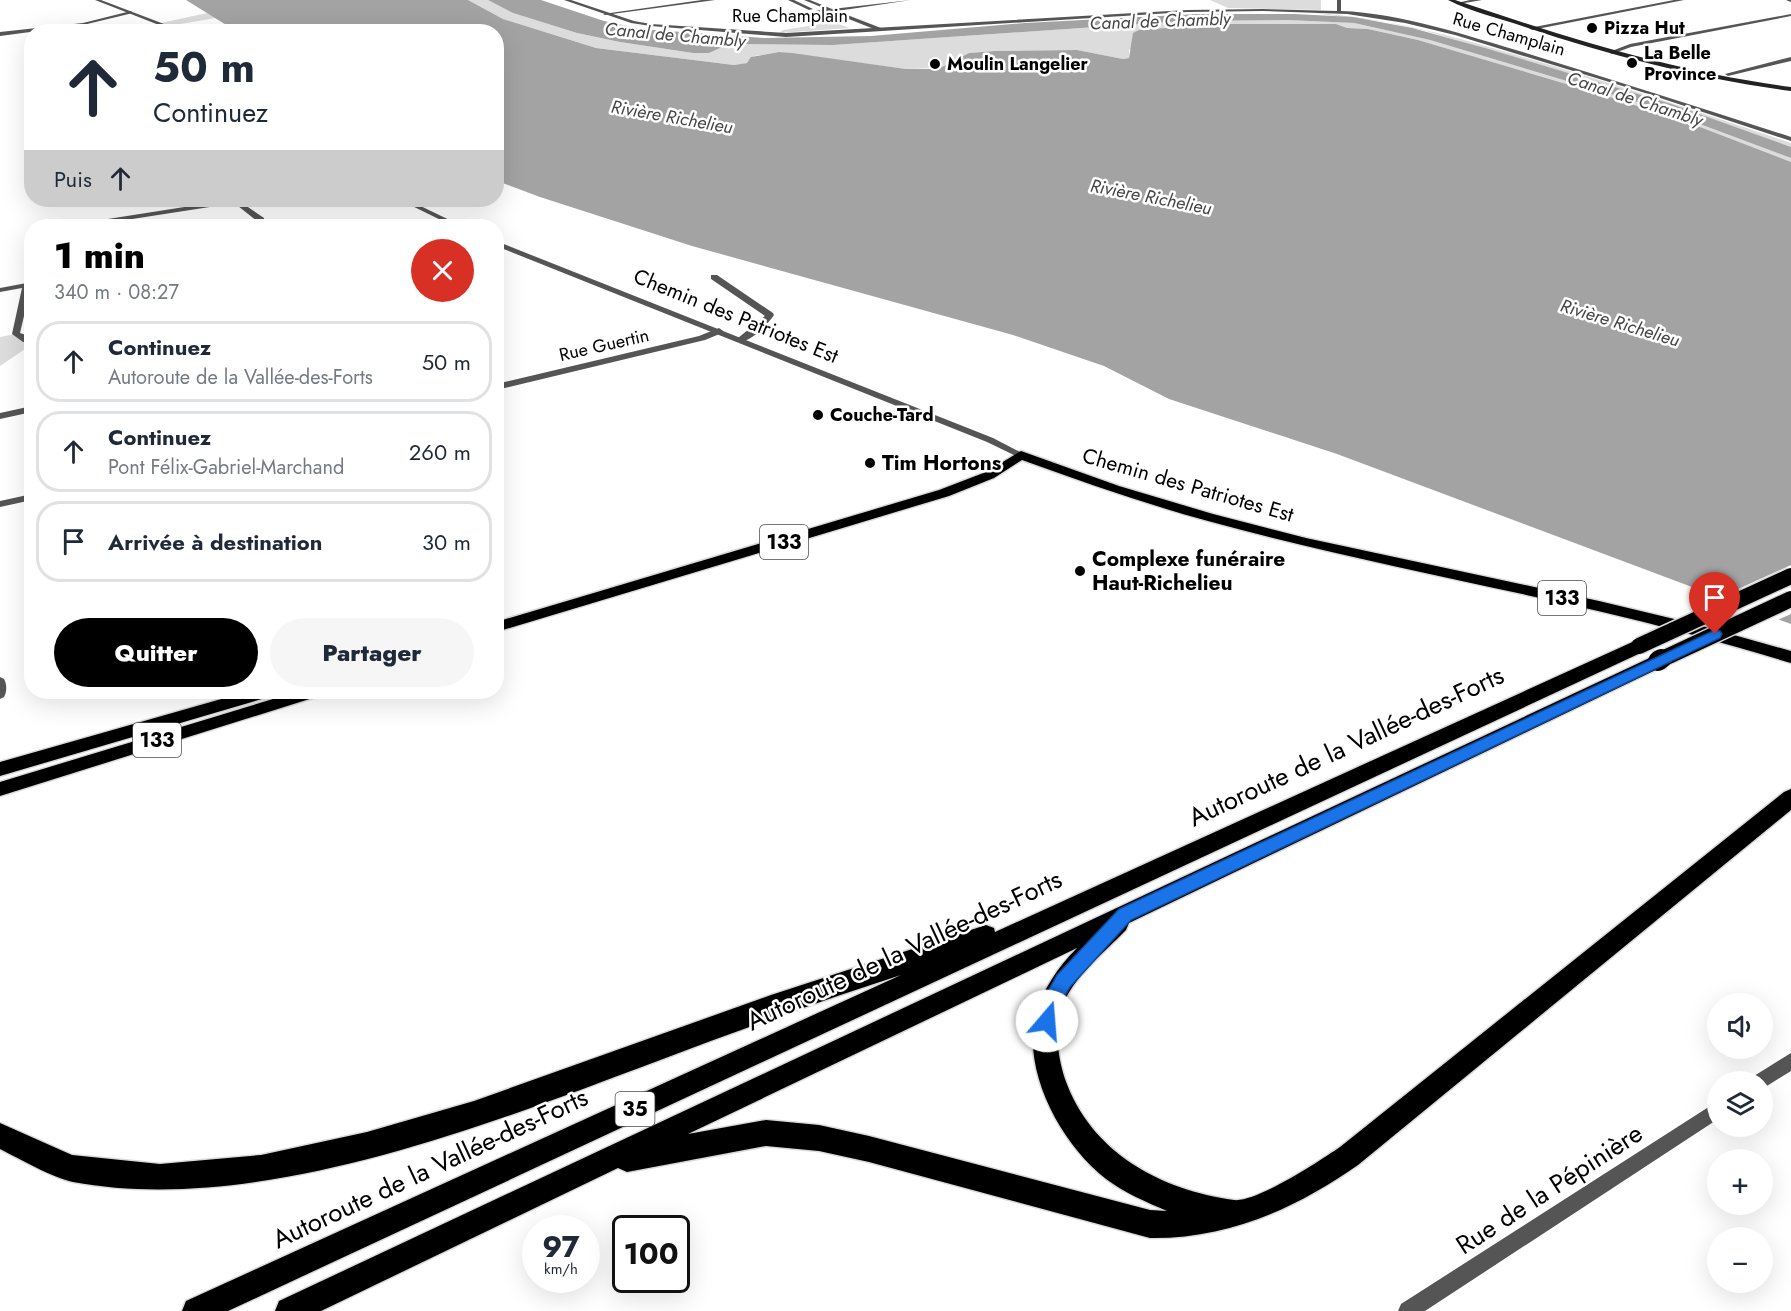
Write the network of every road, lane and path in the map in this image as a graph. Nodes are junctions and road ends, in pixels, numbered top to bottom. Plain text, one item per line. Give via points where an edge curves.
1 (97, 0) edge
2 (566, 0) edge
3 (659, 0) edge
4 (713, 0) edge
5 (790, 0) edge
6 (806, 0) edge
7 (909, 0) edge
8 (1339, 0) edge
9 (1474, 0) edge
10 (1480, 0) edge
11 (1676, 0) edge
12 (1456, 1) edge
13 (665, 6) junction
14 (131, 12) junction
15 (1339, 13) junction
16 (1596, 13) junction
17 (605, 14) junction
18 (829, 14) junction
19 (1602, 14) junction
20 (1791, 17) edge
21 (1767, 20) junction
22 (1538, 22) junction
23 (1776, 22) junction
24 (83, 24) edge
25 (162, 24) edge
26 (846, 24) dead end
27 (1524, 25) junction
28 (1546, 25) junction
29 (0, 26) edge
30 (1532, 28) junction
31 (879, 29) junction
32 (24, 30) edge
33 (14, 31) junction
34 (861, 31) junction
35 (1567, 31) dead end
36 (1706, 32) junction
37 (0, 33) edge
38 (1713, 34) junction
39 (1609, 43) dead end
40 (1625, 47) junction
41 (1633, 50) junction
42 (1612, 52) junction
43 (1642, 52) dead end
44 (1620, 54) junction
45 (1671, 60) dead end
46 (1791, 61) edge
47 (1728, 74) junction
48 (1742, 76) junction
49 (1791, 83) edge
50 (1791, 89) edge
51 (1791, 139) edge
52 (197, 207) edge
53 (244, 207) edge
54 (418, 207) edge
55 (121, 219) edge
56 (260, 219) edge
57 (444, 219) edge
58 (504, 246) edge
59 (714, 277) dead end
60 (24, 286) edge
61 (0, 290) edge
62 (24, 304) edge
63 (718, 331) junction
64 (24, 339) edge
65 (741, 340) junction
66 (504, 385) edge
67 (24, 411) edge
68 (0, 416) edge
69 (1022, 455) junction
70 (24, 499) edge
71 (0, 504) edge
72 (1791, 576) edge
73 (1791, 599) edge
74 (504, 627) edge
75 (1791, 657) edge
76 (0, 682) edge
77 (0, 694) edge
78 (240, 699) edge
79 (291, 699) edge
80 (0, 769) edge
81 (0, 789) edge
82 (1791, 798) edge
83 (1074, 906) junction
84 (1125, 915) junction
85 (1791, 1061) edge
86 (1773, 1073) edge
87 (1707, 1116) edge
88 (0, 1136) edge
89 (600, 1165) junction
90 (1239, 1212) junction
91 (196, 1311) edge
92 (289, 1311) edge
93 (1408, 1311) edge

1 - 14 street
2 - 17 street, Rue Champlain
3 - 13 street
4 - 13 street
5 - 18 street
6 - 18 street
7 - 18 street
8 - 15 street
9 - 10 street
9 - 12 street
9 - 22 main road
11 - 16 street
11 - 19 street
12 - 27 main road
13 - 17 street
14 - 24 street
14 - 25 street
15 - 31 street, Rue Champlain via 1175,11
15 - 51 street, Rue Champlain via 1456,34
16 - 19 street
16 - 22 street
17 - 34 street, Rue Champlain via 651,25 730,32 786,35
18 - 31 street
19 - 28 street
20 - 21 street
20 - 23 street
21 - 23 street
21 - 36 street
22 - 27 street
22 - 28 main road
23 - 38 street
26 - 34 street
27 - 30 main road
28 - 30 street
28 - 35 main road
29 - 33 street
30 - 42 main road
31 - 34 street, Rue Champlain
32 - 33 street
33 - 37 street
36 - 38 street
36 - 40 street
38 - 41 street
39 - 40 main road
40 - 41 main road
40 - 42 street
41 - 43 main road
41 - 44 street
42 - 44 main road
44 - 50 main road via 1704,75
45 - 47 main road
46 - 47 street
46 - 48 street
47 - 48 main road
48 - 49 main road
52 - 55 street
53 - 56 street
54 - 57 street
58 - 63 street, Chemin des Patriotes Est
59 - 65 street via 770,315
60 - 61 street
62 - 64 street via 16,334
63 - 65 street, Chemin des Patriotes Est
63 - 66 street, Rue Guertin
65 - 69 street, Chemin des Patriotes Est
67 - 68 street
69 - 74 main road, 133 via 990,475 944,493
69 - 75 main road, Chemin des Patriotes Est / 133 via 1177,509 1614,610
70 - 71 street
72 - 83 highway, Autoroute de la Vallée-des-Forts / 35, bridge
73 - 84 highway, 35, bridge
76 - 77 street
78 - 80 main road, 133
79 - 81 main road, 133
82 - 90 highway via 1349,1156 1284,1198
83 - 88 highway via 741,1018 499,1107 308,1159 219,1173 120,1176 51,1163
83 - 91 highway, Autoroute de la Vallée-des-Forts / 35
84 - 89 highway, 35
84 - 90 highway via 1063,981 1050,1008 1045,1040 1059,1099 1082,1138 1132,1182 1169,1199
85 - 86 street
87 - 93 street, Rue de la Pépinière
89 - 90 highway via 753,1134 781,1133 869,1149 1150,1224 1191,1224
89 - 92 highway, 35

